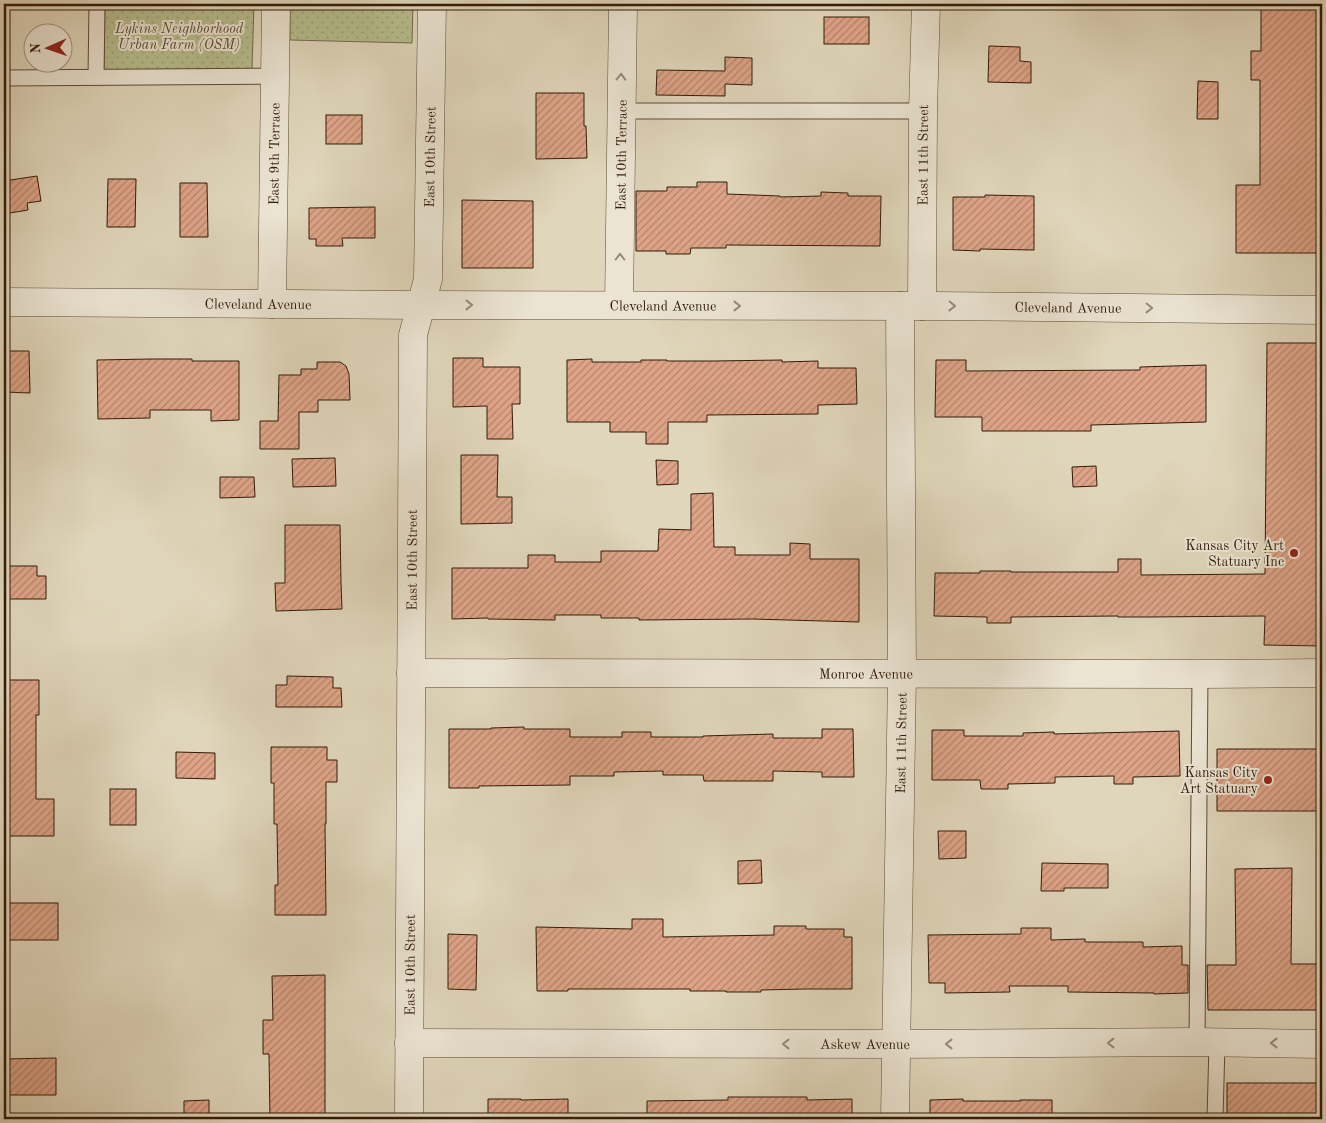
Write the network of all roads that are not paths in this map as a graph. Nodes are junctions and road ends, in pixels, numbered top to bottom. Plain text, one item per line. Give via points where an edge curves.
1 (97, 4) edge
2 (276, 4) edge
3 (432, 4) edge
4 (622, 4) edge
5 (926, 4) edge
6 (275, 76) junction
7 (96, 77) junction
8 (4, 78) edge
9 (621, 111) junction
10 (923, 111) junction
11 (4, 302) edge
12 (272, 304) junction
13 (420, 305) junction
14 (619, 306) junction
15 (911, 306) junction
16 (1322, 310) edge
17 (411, 673) junction
18 (1322, 673) edge
19 (902, 674) junction
20 (1200, 674) junction
21 (410, 1043) junction
22 (1207, 1043) junction
23 (896, 1044) junction
24 (1322, 1044) edge
25 (409, 1119) edge
26 (895, 1119) edge
27 (1215, 1119) edge

1 - 7 lane
2 - 6 street, East 9th Terrace
3 - 13 street, East 10th Street via 428,279
9 -> 4 street, East 10th Terrace
5 - 10 street, East 11th Street
6 - 7 lane
6 - 12 street, East 9th Terrace
7 - 8 lane
9 - 10 lane
14 -> 9 street, East 10th Terrace
10 - 15 street, East 11th Street
11 - 12 street, Cleveland Avenue
12 - 13 street, Cleveland Avenue
13 -> 14 street, Cleveland Avenue
13 - 17 street, East 10th Street via 413,334
14 -> 15 street, Cleveland Avenue
15 -> 16 street, Cleveland Avenue
15 - 19 street, East 11th Street
17 - 19 street, Monroe Avenue
17 - 21 street, East 10th Street
18 - 20 street, Monroe Avenue
19 - 20 street, Monroe Avenue
19 - 23 street, East 11th Street
20 - 22 lane
23 -> 21 street, Askew Avenue
21 - 25 street, East 10th Street
22 -> 23 street, Askew Avenue
24 -> 22 street, Askew Avenue
22 - 27 lane
23 - 26 street, East 11th Street

